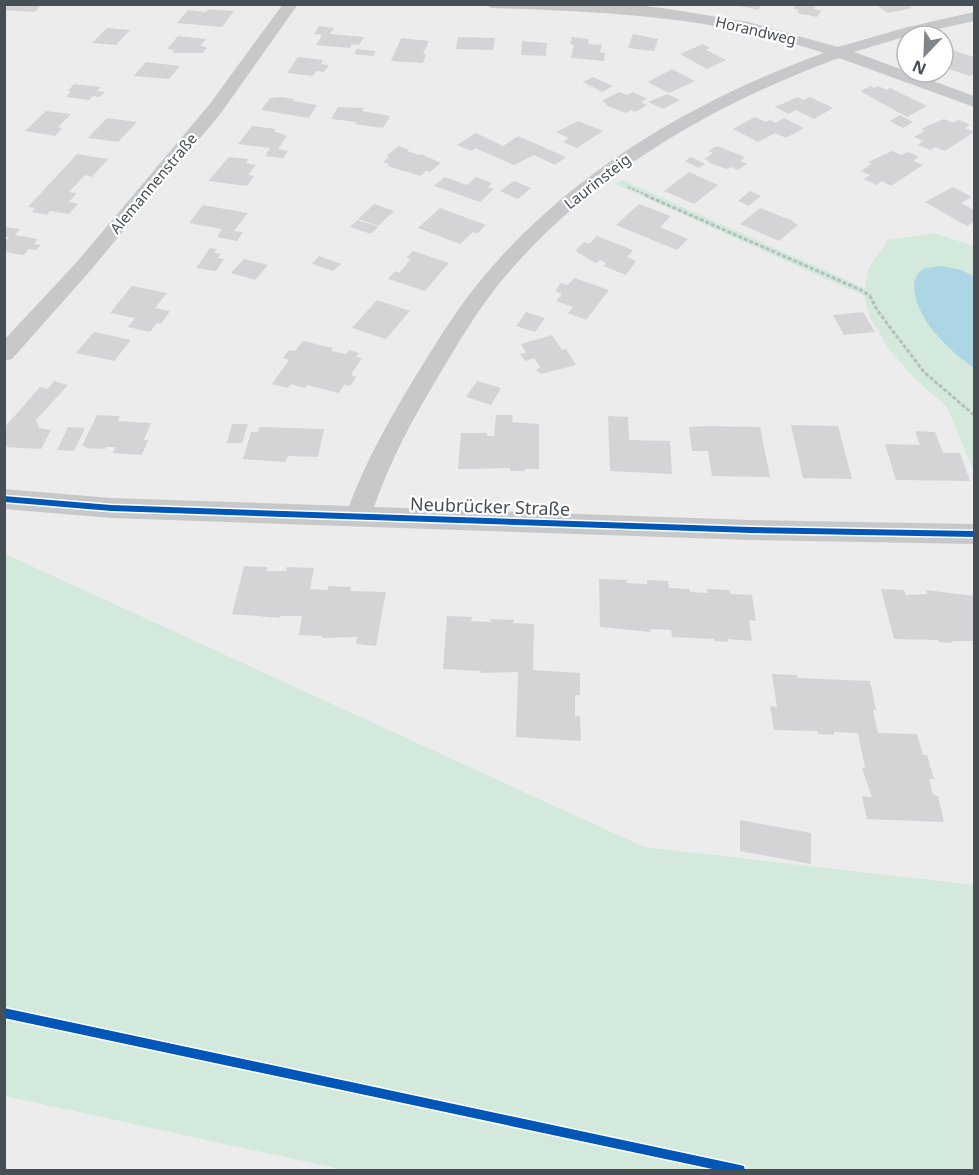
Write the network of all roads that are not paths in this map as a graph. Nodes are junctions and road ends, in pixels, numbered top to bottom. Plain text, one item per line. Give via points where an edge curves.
1 (291, 4) edge
2 (491, 4) edge
3 (975, 17) edge
4 (839, 52) junction
5 (975, 102) edge
6 (4, 354) edge
7 (4, 499) edge
8 (358, 515) junction
9 (975, 534) edge

1 - 6 street, Alemannenstraße via 215,109 83,267
2 - 4 street, Horandweg via 668,12 732,23
3 - 4 street, Laurinsteig via 930,25
4 - 5 street, Horandweg
4 - 8 street, Laurinsteig via 770,78 653,139 601,174 512,256 447,345 388,445
7 - 8 street, Neubrücker Straße via 111,508
8 - 9 street, Neubrücker Straße

